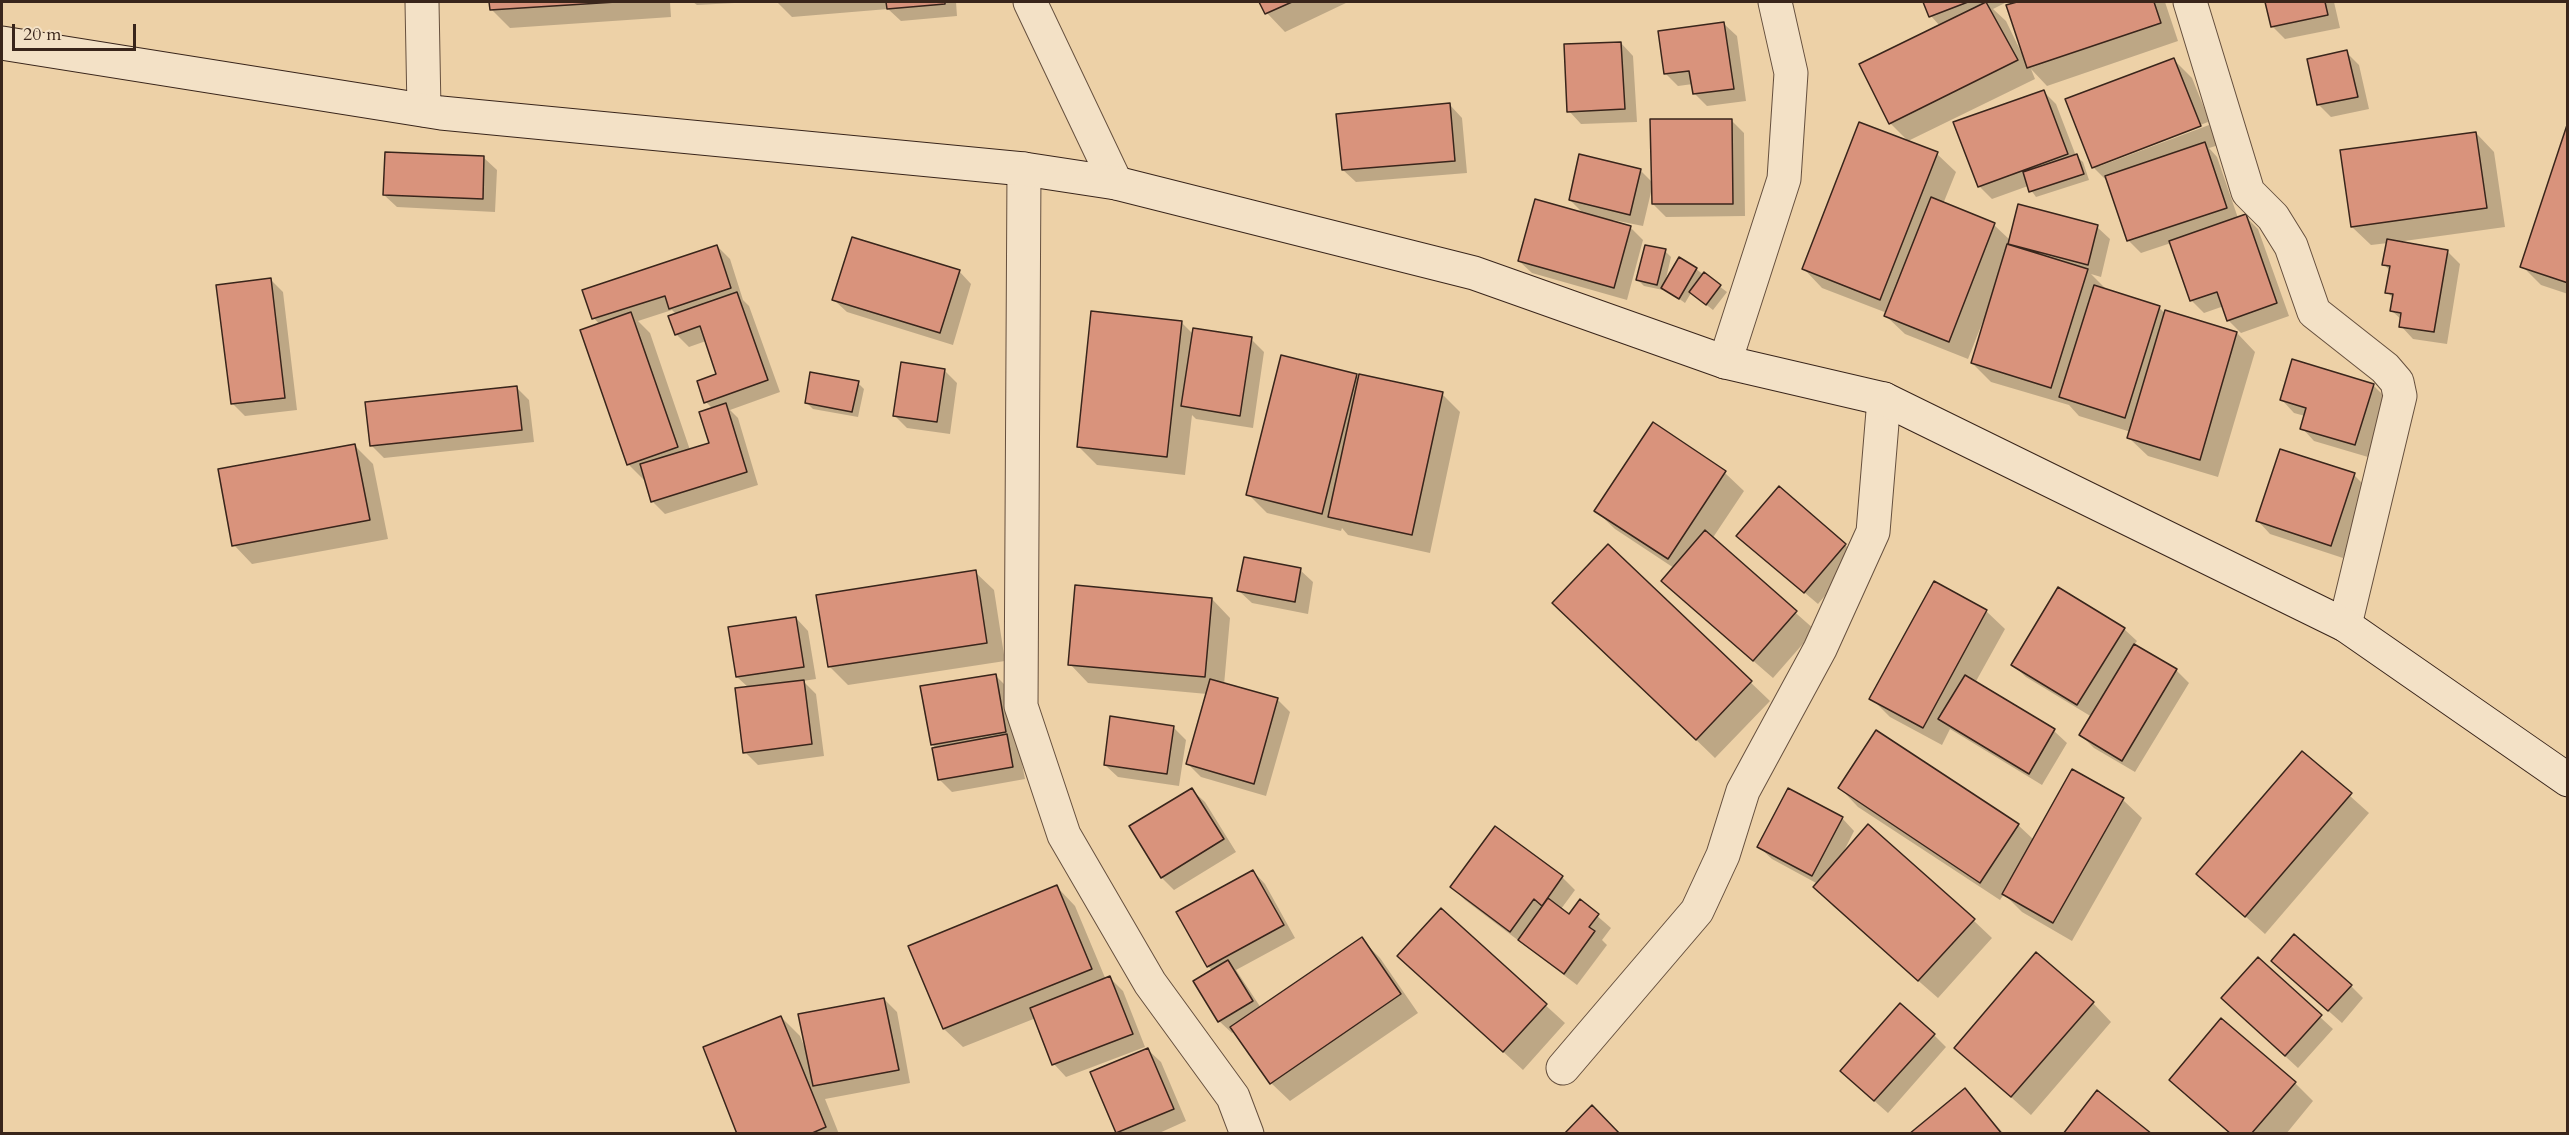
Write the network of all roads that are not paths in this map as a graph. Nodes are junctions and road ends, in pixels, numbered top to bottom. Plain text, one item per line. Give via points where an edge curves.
1 (422, 2) edge
2 (1030, 2) edge
3 (1775, 2) edge
4 (2190, 2) edge
5 (2, 43) edge
6 (424, 110) junction
7 (1024, 169) junction
8 (1116, 183) junction
9 (1725, 362) junction
10 (1884, 399) junction
11 (2344, 625) junction
12 (2568, 780) edge
13 (1563, 1068) dead end
14 (1247, 1134) edge

1 - 6 street
2 - 8 street
3 - 9 street via 1791,73 1784,179
4 - 11 street via 2248,192 2273,217 2291,246 2314,312 2397,382 2400,396
5 - 6 street
6 - 7 street
7 - 8 street
7 - 14 street via 1021,706 1064,835 1150,983 1233,1097
8 - 9 street via 1474,273
9 - 10 street
10 - 11 street
10 - 13 street via 1873,532 1820,649 1743,791 1723,855 1697,910
11 - 12 street

